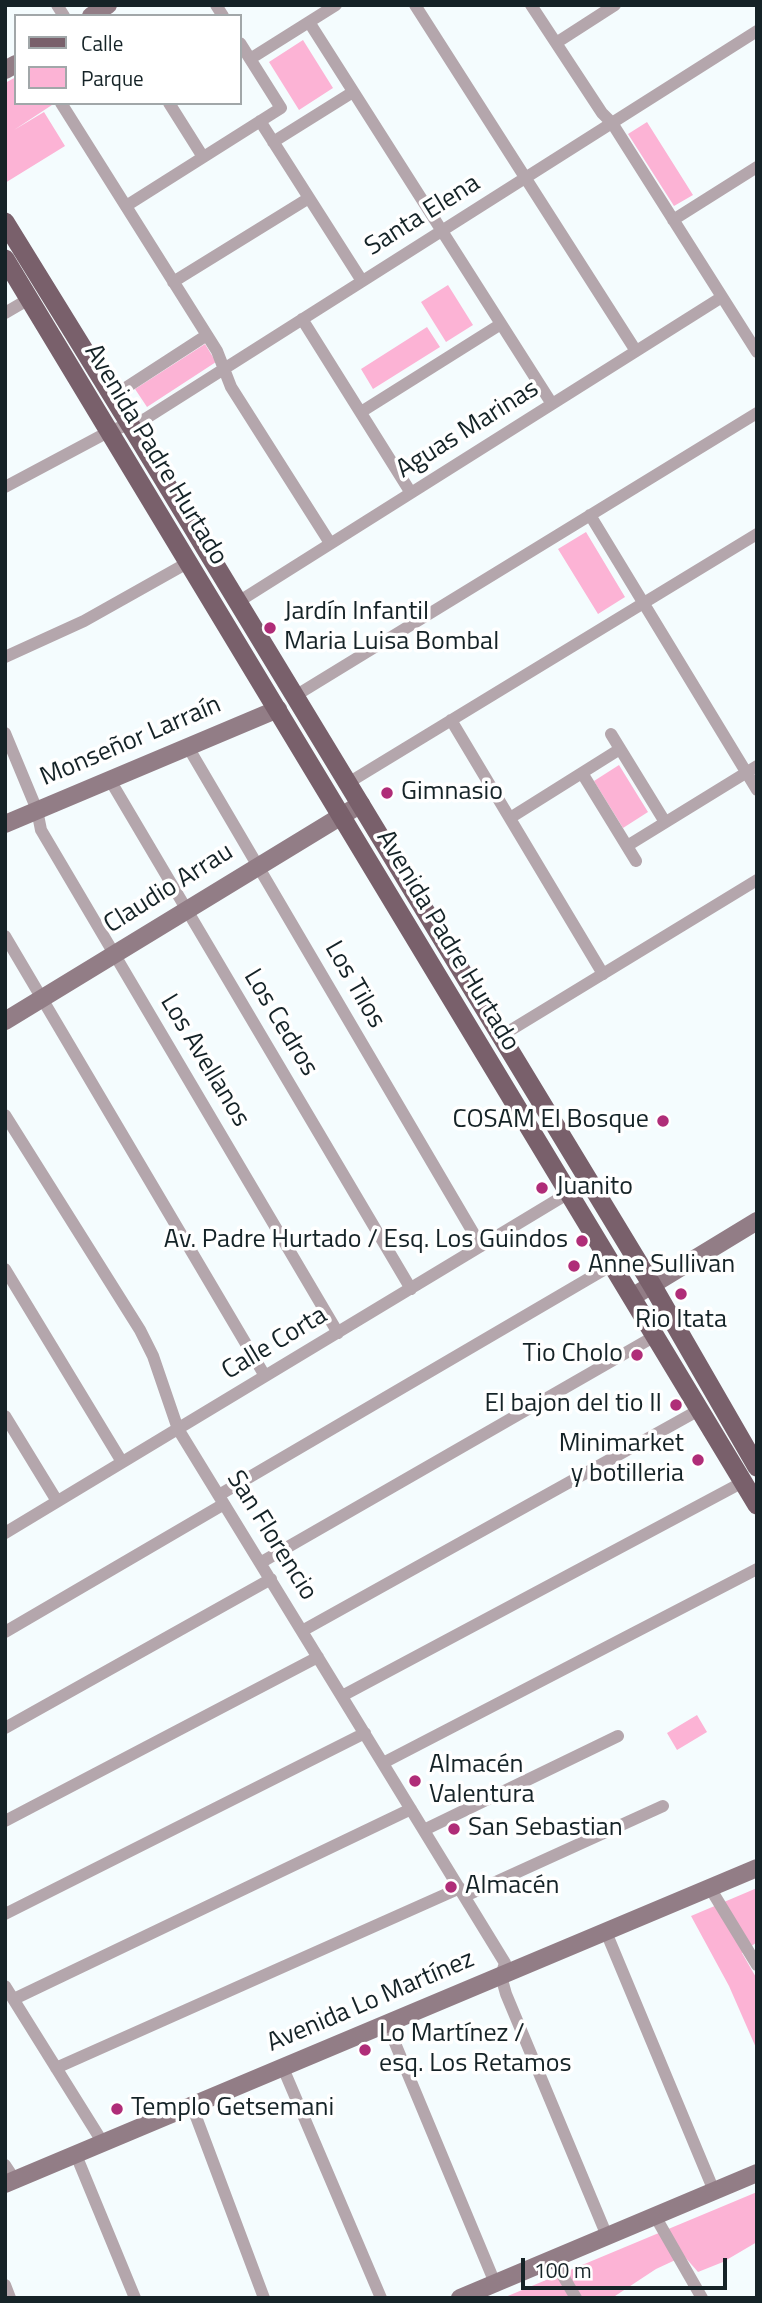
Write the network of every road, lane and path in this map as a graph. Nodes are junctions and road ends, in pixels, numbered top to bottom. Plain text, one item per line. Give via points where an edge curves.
1 (336, 5) edge
2 (415, 5) edge
3 (531, 5) edge
4 (615, 5) edge
5 (309, 22) junction
6 (757, 31) edge
7 (556, 43) junction
8 (242, 46) edge
9 (250, 59) junction
10 (353, 92) junction
11 (62, 105) edge
12 (170, 105) edge
13 (260, 121) junction
14 (612, 123) junction
15 (273, 142) junction
16 (204, 157) junction
17 (756, 170) edge
18 (525, 178) junction
19 (309, 198) junction
20 (126, 206) junction
21 (673, 220) junction
22 (5, 222) edge
23 (442, 231) junction
24 (5, 259) edge
25 (362, 281) junction
26 (173, 282) junction
27 (722, 298) junction
28 (29, 299) junction
29 (5, 313) edge
30 (302, 319) junction
31 (501, 324) junction
32 (206, 335) junction
33 (636, 351) junction
34 (757, 352) edge
35 (224, 369) junction
36 (113, 396) junction
37 (552, 404) junction
38 (361, 412) junction
39 (757, 414) edge
40 (130, 425) junction
41 (110, 431) junction
42 (5, 487) edge
43 (411, 493) junction
44 (590, 516) junction
45 (757, 534) edge
46 (330, 543) junction
47 (189, 562) junction
48 (238, 602) junction
49 (643, 603) junction
50 (5, 657) edge
51 (295, 696) junction
52 (278, 709) junction
53 (451, 720) junction
54 (5, 733) edge
55 (611, 734) dead end
56 (188, 747) junction
57 (620, 749) junction
58 (751, 769) edge
59 (582, 773) junction
60 (110, 780) junction
61 (348, 783) junction
62 (757, 790) edge
63 (361, 804) junction
64 (37, 810) junction
65 (342, 814) junction
66 (510, 818) junction
67 (665, 822) junction
68 (5, 824) edge
69 (627, 846) junction
70 (636, 861) dead end
71 (258, 866) junction
72 (757, 880) edge
73 (186, 910) junction
74 (5, 936) edge
75 (114, 954) junction
76 (603, 974) junction
77 (41, 999) junction
78 (5, 1021) edge
79 (501, 1036) junction
80 (5, 1115) edge
81 (567, 1194) junction
82 (755, 1226) edge
83 (481, 1246) junction
84 (612, 1265) junction
85 (5, 1269) edge
86 (652, 1285) junction
87 (411, 1289) junction
88 (632, 1297) junction
89 (338, 1333) junction
90 (655, 1336) junction
91 (265, 1376) junction
92 (699, 1409) junction
93 (5, 1416) edge
94 (178, 1429) junction
95 (122, 1462) junction
96 (757, 1467) edge
97 (743, 1482) junction
98 (222, 1500) junction
99 (57, 1501) junction
100 (757, 1505) edge
101 (5, 1533) edge
102 (260, 1563) junction
103 (757, 1569) edge
104 (271, 1580) junction
105 (302, 1631) junction
106 (5, 1632) edge
107 (318, 1657) junction
108 (342, 1696) junction
109 (5, 1728) edge
110 (365, 1733) junction
111 (618, 1736) dead end
112 (383, 1763) junction
113 (663, 1806) dead end
114 (411, 1809) junction
115 (5, 1821) edge
116 (424, 1830) junction
117 (757, 1868) edge
118 (710, 1888) junction
119 (462, 1892) junction
120 (5, 1914) edge
121 (606, 1932) junction
122 (757, 1965) edge
123 (501, 1976) junction
124 (5, 1986) edge
125 (14, 1999) junction
126 (387, 2024) junction
127 (56, 2068) junction
128 (283, 2068) junction
129 (192, 2106) junction
130 (103, 2143) junction
131 (76, 2155) junction
132 (757, 2173) edge
133 (8, 2177) edge
134 (714, 2191) junction
135 (655, 2216) junction
136 (607, 2236) junction
137 (553, 2259) junction
138 (495, 2283) junction
139 (5, 2285) edge
140 (10, 2298) edge
141 (135, 2298) edge
142 (264, 2298) edge
143 (381, 2298) edge
144 (460, 2298) edge
145 (576, 2298) edge
146 (702, 2298) edge

1 - 5 street
2 - 18 street
3 - 7 street
4 - 7 street
5 - 9 street
5 - 10 street
6 - 14 street, Santa Elena
7 - 14 street
8 - 9 street
9 - 13 street via 281,108
10 - 15 street
10 - 23 street
11 - 20 street
12 - 16 street
13 - 15 street
13 - 16 street
14 - 18 street, Santa Elena
14 - 21 street
15 - 19 street
16 - 20 street
17 - 21 street
18 - 23 street, Santa Elena
18 - 33 street
19 - 25 street
19 - 26 street
20 - 26 street
21 - 27 street
22 - 36 main road, Avenida Padre Hurtado
23 - 25 street, Santa Elena
23 - 31 street
24 - 28 main road, Avenida Padre Hurtado
25 - 30 street, Santa Elena
26 - 32 street
27 - 33 street, Aguas Marinas
27 - 34 street
28 - 29 street
28 - 41 main road, Avenida Padre Hurtado
30 - 35 street, Santa Elena
30 - 38 street
31 - 37 street
31 - 38 street
32 - 35 street
32 - 36 street
33 - 37 street, Aguas Marinas
35 - 40 street, Santa Elena
35 - 46 street
36 - 40 main road, Avenida Padre Hurtado
37 - 43 street, Aguas Marinas
38 - 43 street
39 - 44 street
40 - 41 street, Santa Elena
40 - 48 main road, Avenida Padre Hurtado
41 - 42 street, Santa Elena
41 - 47 main road, Avenida Padre Hurtado
43 - 46 street, Aguas Marinas
44 - 49 street
44 - 51 street
45 - 49 street
46 - 48 street, Aguas Marinas
47 - 50 street via 84,621
47 - 52 main road, Avenida Padre Hurtado
48 - 51 main road, Avenida Padre Hurtado
49 - 53 street
49 - 58 street
51 - 61 main road, Avenida Padre Hurtado
52 - 56 main road, Monseñor Larraín
52 - 65 main road, Avenida Padre Hurtado
53 - 61 street
53 - 66 street
54 - 64 street, Los Avellanos
55 - 57 street
56 - 60 main road, Monseñor Larraín
56 - 71 street, Los Tilos
57 - 59 street
57 - 67 street
58 - 62 street
58 - 67 street
59 - 66 street
59 - 69 street
60 - 64 main road, Monseñor Larraín
60 - 73 street, Los Cedros
61 - 63 main road, Avenida Padre Hurtado
63 - 65 main road, Claudio Arrau
63 - 79 main road, Avenida Padre Hurtado
64 - 68 main road, Monseñor Larraín
64 - 75 street, Los Avellanos via 41,830
65 - 71 main road, Claudio Arrau
65 - 81 main road, Avenida Padre Hurtado
66 - 76 street
67 - 69 street
69 - 70 street
71 - 73 main road, Claudio Arrau
71 - 83 street, Los Tilos
72 - 76 street
73 - 75 main road, Claudio Arrau
73 - 87 street, Los Cedros
74 - 77 street
75 - 77 main road, Claudio Arrau
75 - 89 street, Los Avellanos
76 - 79 street
77 - 78 main road, Claudio Arrau
77 - 91 street
79 - 86 main road, Avenida Padre Hurtado
80 - 94 street, San Florencio via 147,1343
81 - 83 street, Calle Corta
81 - 84 main road, Avenida Padre Hurtado
82 - 86 main road
83 - 87 street, Calle Corta
84 - 88 main road, Avenida Padre Hurtado
84 - 98 street
85 - 95 street
86 - 88 main road
86 - 96 main road, Avenida Padre Hurtado
87 - 89 street, Calle Corta
88 - 90 main road, Avenida Padre Hurtado
89 - 91 street, Calle Corta
90 - 92 main road, Avenida Padre Hurtado
90 - 102 street
91 - 94 street, Calle Corta
92 - 97 main road, Avenida Padre Hurtado
92 - 105 street
93 - 99 street
94 - 95 street, Calle Corta
94 - 98 street, San Florencio
95 - 99 street, Calle Corta
97 - 100 main road, Avenida Padre Hurtado
97 - 108 street
98 - 102 street, San Florencio
98 - 106 street
99 - 101 street, Calle Corta
102 - 104 street, San Florencio
103 - 112 street
104 - 105 street, San Florencio
104 - 109 street
105 - 107 street, San Florencio
107 - 108 street, San Florencio
107 - 115 street
108 - 110 street, San Florencio
110 - 112 street, San Florencio
110 - 120 street
111 - 116 street
112 - 114 street, San Florencio
113 - 119 street
114 - 116 street, San Florencio
114 - 125 street
116 - 119 street, San Florencio
117 - 118 main road, Avenida Lo Martínez
118 - 121 main road, Avenida Lo Martínez
118 - 122 street
119 - 123 street, San Florencio via 505,1962
119 - 127 street
121 - 123 main road, Avenida Lo Martínez
121 - 134 street
123 - 126 main road, Avenida Lo Martínez
123 - 136 street, San Florencio
124 - 125 street
125 - 127 street
126 - 128 main road, Avenida Lo Martínez
126 - 138 street
127 - 130 street
128 - 129 main road, Avenida Lo Martínez
128 - 143 street
129 - 130 main road, Avenida Lo Martínez
129 - 142 street
130 - 131 main road, Avenida Lo Martínez
131 - 133 main road, Avenida Lo Martínez
131 - 141 street
132 - 134 main road
134 - 135 main road
135 - 136 main road
135 - 146 street
136 - 137 main road
137 - 138 main road
137 - 145 street
138 - 144 main road
139 - 140 street

